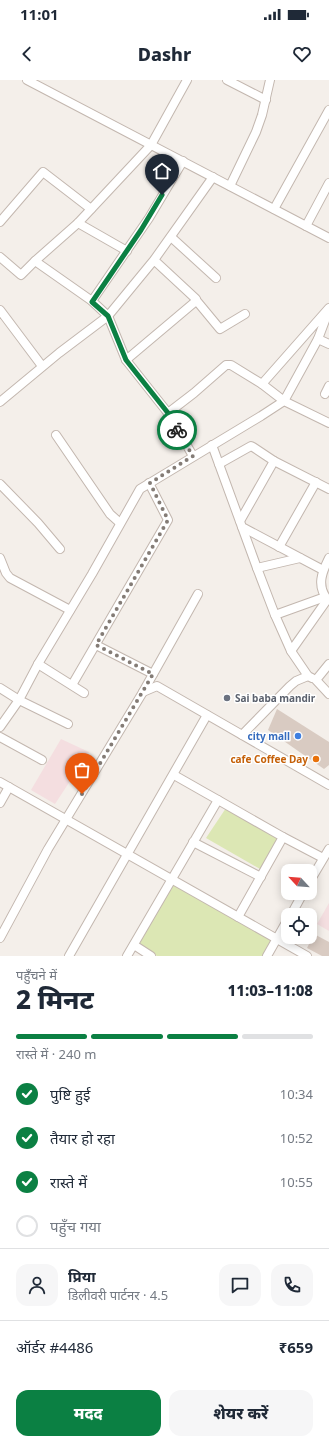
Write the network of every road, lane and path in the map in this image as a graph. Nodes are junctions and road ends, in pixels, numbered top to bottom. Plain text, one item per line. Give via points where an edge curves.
1 (27, 80) edge
2 (187, 80) edge
3 (227, 80) edge
4 (270, 80) edge
5 (266, 100) junction
6 (329, 110) edge
7 (151, 145) junction
8 (183, 161) junction
9 (213, 177) junction
10 (329, 183) edge
11 (230, 186) junction
12 (91, 209) junction
13 (274, 209) junction
14 (0, 222) edge
15 (78, 223) junction
16 (306, 226) junction
17 (171, 236) junction
18 (329, 238) edge
19 (127, 251) junction
20 (0, 257) edge
21 (154, 260) junction
22 (35, 261) junction
23 (216, 278) dead end
24 (196, 300) junction
25 (92, 302) junction
26 (0, 310) edge
27 (329, 312) edge
28 (245, 314) dead end
29 (108, 316) junction
30 (318, 339) junction
31 (329, 344) edge
32 (126, 360) junction
33 (42, 366) junction
34 (262, 384) junction
35 (329, 386) edge
36 (325, 394) dead end
37 (284, 401) junction
38 (0, 402) edge
39 (168, 413) junction
40 (329, 423) edge
41 (56, 435) dead end
42 (212, 445) junction
43 (193, 456) junction
44 (274, 461) junction
45 (219, 464) junction
46 (316, 482) junction
47 (150, 483) junction
48 (0, 484) edge
49 (329, 489) edge
50 (120, 524) junction
51 (241, 524) junction
52 (279, 547) junction
53 (60, 549) dead end
54 (0, 558) edge
55 (300, 558) junction
56 (329, 558) edge
57 (257, 568) junction
58 (323, 570) junction
59 (198, 594) dead end
60 (327, 599) edge
61 (70, 610) junction
62 (275, 615) junction
63 (96, 645) junction
64 (291, 651) junction
65 (38, 664) junction
66 (329, 664) edge
67 (153, 674) junction
68 (312, 678) junction
69 (72, 685) junction
70 (0, 688) edge
71 (143, 692) junction
72 (84, 693) dead end
73 (329, 694) edge
74 (19, 700) junction
75 (207, 715) junction
76 (68, 724) dead end
77 (0, 727) edge
78 (242, 735) junction
79 (0, 737) edge
80 (42, 760) dead end
81 (174, 775) junction
82 (0, 782) edge
83 (329, 785) edge
84 (9, 787) junction
85 (218, 800) junction
86 (0, 803) edge
87 (66, 819) junction
88 (283, 837) junction
89 (193, 842) junction
90 (329, 849) edge
91 (128, 854) junction
92 (323, 858) junction
93 (317, 869) edge
94 (261, 877) junction
95 (171, 879) junction
96 (238, 917) junction
97 (281, 932) edge
98 (0, 938) edge
99 (277, 939) junction
100 (134, 945) junction
101 (70, 956) edge
102 (127, 956) edge
103 (151, 956) edge
104 (267, 956) edge
105 (307, 956) edge

1 - 7 street
2 - 7 street
3 - 5 street
4 - 5 street
5 - 11 street via 256,132
6 - 13 street
7 - 8 street
7 - 12 street
8 - 9 street
8 - 19 street
9 - 11 street
9 - 17 street
10 - 16 street
11 - 13 street
12 - 14 street via 43,172
12 - 15 street
13 - 16 street
15 - 19 street
15 - 22 street
16 - 18 street
17 - 21 street
17 - 23 street
19 - 25 street
20 - 22 street via 21,275
21 - 24 street
21 - 29 street
22 - 25 street
24 - 28 street via 220,329
24 - 32 street
25 - 29 street
26 - 33 street
27 - 30 street
27 - 34 street
29 - 32 street
29 - 33 street
30 - 31 street
30 - 37 street
32 - 39 street
33 - 38 street
34 - 37 street
34 - 39 street via 231,365 226,365
35 - 36 street
37 - 40 street
37 - 42 street
39 - 43 street
41 - 50 street via 110,514
42 - 43 street
42 - 45 street
43 - 47 street
44 - 45 street via 251,446
44 - 46 street
44 - 51 street
45 - 51 street
46 - 49 street
46 - 52 street
47 - 50 street via 138,491
47 - 63 street via 168,520
48 - 53 street
50 - 61 street
51 - 52 street
51 - 57 street
52 - 55 street
54 - 61 street via 10,578
55 - 57 street
55 - 58 street
56 - 58 street
57 - 62 street
58 - 60 street via 320,584
59 - 67 street
60 - 62 street
60 - 64 street
61 - 65 street
62 - 64 street
63 - 67 street
63 - 69 street
64 - 68 street
65 - 69 street
65 - 74 street
66 - 68 street
67 - 71 street
68 - 73 street
68 - 78 street via 296,681
69 - 72 street
70 - 74 street
71 - 75 street via 157,686
71 - 87 street
74 - 76 street
74 - 77 street
75 - 78 street
75 - 81 street
78 - 83 street
79 - 80 street
81 - 85 street
81 - 91 street
82 - 84 street
84 - 86 street
84 - 87 street
85 - 88 street
85 - 89 street
87 - 91 street
87 - 98 street
88 - 92 street
88 - 94 street
89 - 94 street
89 - 95 street
90 - 92 street
91 - 95 street
91 - 101 street
92 - 93 street
94 - 96 street
95 - 96 street
95 - 100 street
96 - 99 street
97 - 99 street
99 - 104 street
99 - 105 street
100 - 102 street
100 - 103 street

